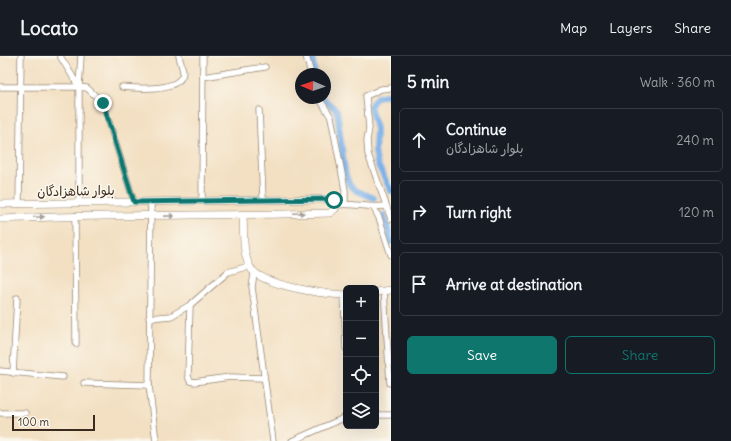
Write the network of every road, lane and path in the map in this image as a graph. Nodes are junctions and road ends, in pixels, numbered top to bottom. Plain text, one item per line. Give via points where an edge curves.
1 (20, 56) edge
2 (60, 56) edge
3 (81, 56) edge
4 (179, 56) edge
5 (203, 56) edge
6 (306, 56) edge
7 (265, 68) dead end
8 (309, 68) edge
9 (203, 77) junction
10 (20, 86) junction
11 (0, 87) edge
12 (79, 87) junction
13 (122, 88) dead end
14 (391, 88) edge
15 (323, 104) edge
16 (259, 110) dead end
17 (262, 200) junction
18 (202, 201) junction
19 (134, 202) junction
20 (151, 202) junction
21 (79, 203) junction
22 (0, 204) edge
23 (19, 204) junction
24 (346, 204) junction
25 (336, 205) junction
26 (385, 206) junction
27 (374, 208) junction
28 (243, 215) junction
29 (75, 216) junction
30 (152, 217) junction
31 (0, 218) edge
32 (391, 219) edge
33 (391, 255) edge
34 (249, 266) junction
35 (254, 274) junction
36 (387, 291) edge
37 (343, 295) edge
38 (17, 298) dead end
39 (190, 305) junction
40 (149, 318) junction
41 (76, 344) dead end
42 (0, 372) edge
43 (13, 373) junction
44 (63, 377) dead end
45 (263, 378) junction
46 (84, 383) dead end
47 (390, 383) dead end
48 (150, 385) junction
49 (0, 413) edge
50 (25, 413) dead end
51 (379, 415) edge
52 (391, 415) edge
53 (343, 418) edge
54 (156, 441) edge
55 (273, 441) edge
56 (292, 441) edge

1 - 10 street
2 - 12 street
3 - 12 street
4 - 13 street via 182,76 171,86
5 - 9 street
6 - 8 street
7 - 9 street
9 - 18 street
10 - 11 street
10 - 12 street
10 - 23 street
12 - 19 street via 87,88 103,103
12 - 21 street
14 - 26 street via 366,96 368,154
15 - 24 street via 331,117
16 - 17 street
17 - 18 main road, بلوار شاهزادگان
17 - 25 main road, بلوار شاهزادگان via 330,199 334,200
18 - 20 main road, بلوار شاهزادگان
19 - 20 main road, بلوار شاهزادگان
19 - 21 main road, بلوار شاهزادگان
20 - 30 street
21 - 23 main road, بلوار شاهزادگان
22 - 23 main road, بلوار شاهزادگان
24 - 25 street
24 - 27 street
28 -> 25 main road, بلوار شاهزادگان via 330,213 335,210
26 - 27 street
26 - 32 street
27 - 33 street
30 -> 28 main road, بلوار شاهزادگان
28 - 34 main road
29 - 30 main road, بلوار شاهزادگان
31 -> 29 main road, بلوار شاهزادگان
29 - 41 street
30 - 40 street
34 - 35 main road
34 - 39 street via 228,272
35 - 37 main road via 286,286
35 - 45 street via 252,287
36 - 47 street
38 - 43 street
39 - 40 street via 171,316
39 - 45 street via 190,381 230,377
40 - 48 street
42 - 43 street
43 - 44 street
45 - 55 street
46 - 48 street
48 - 54 street
49 - 50 street
51 - 52 street
53 - 56 street

